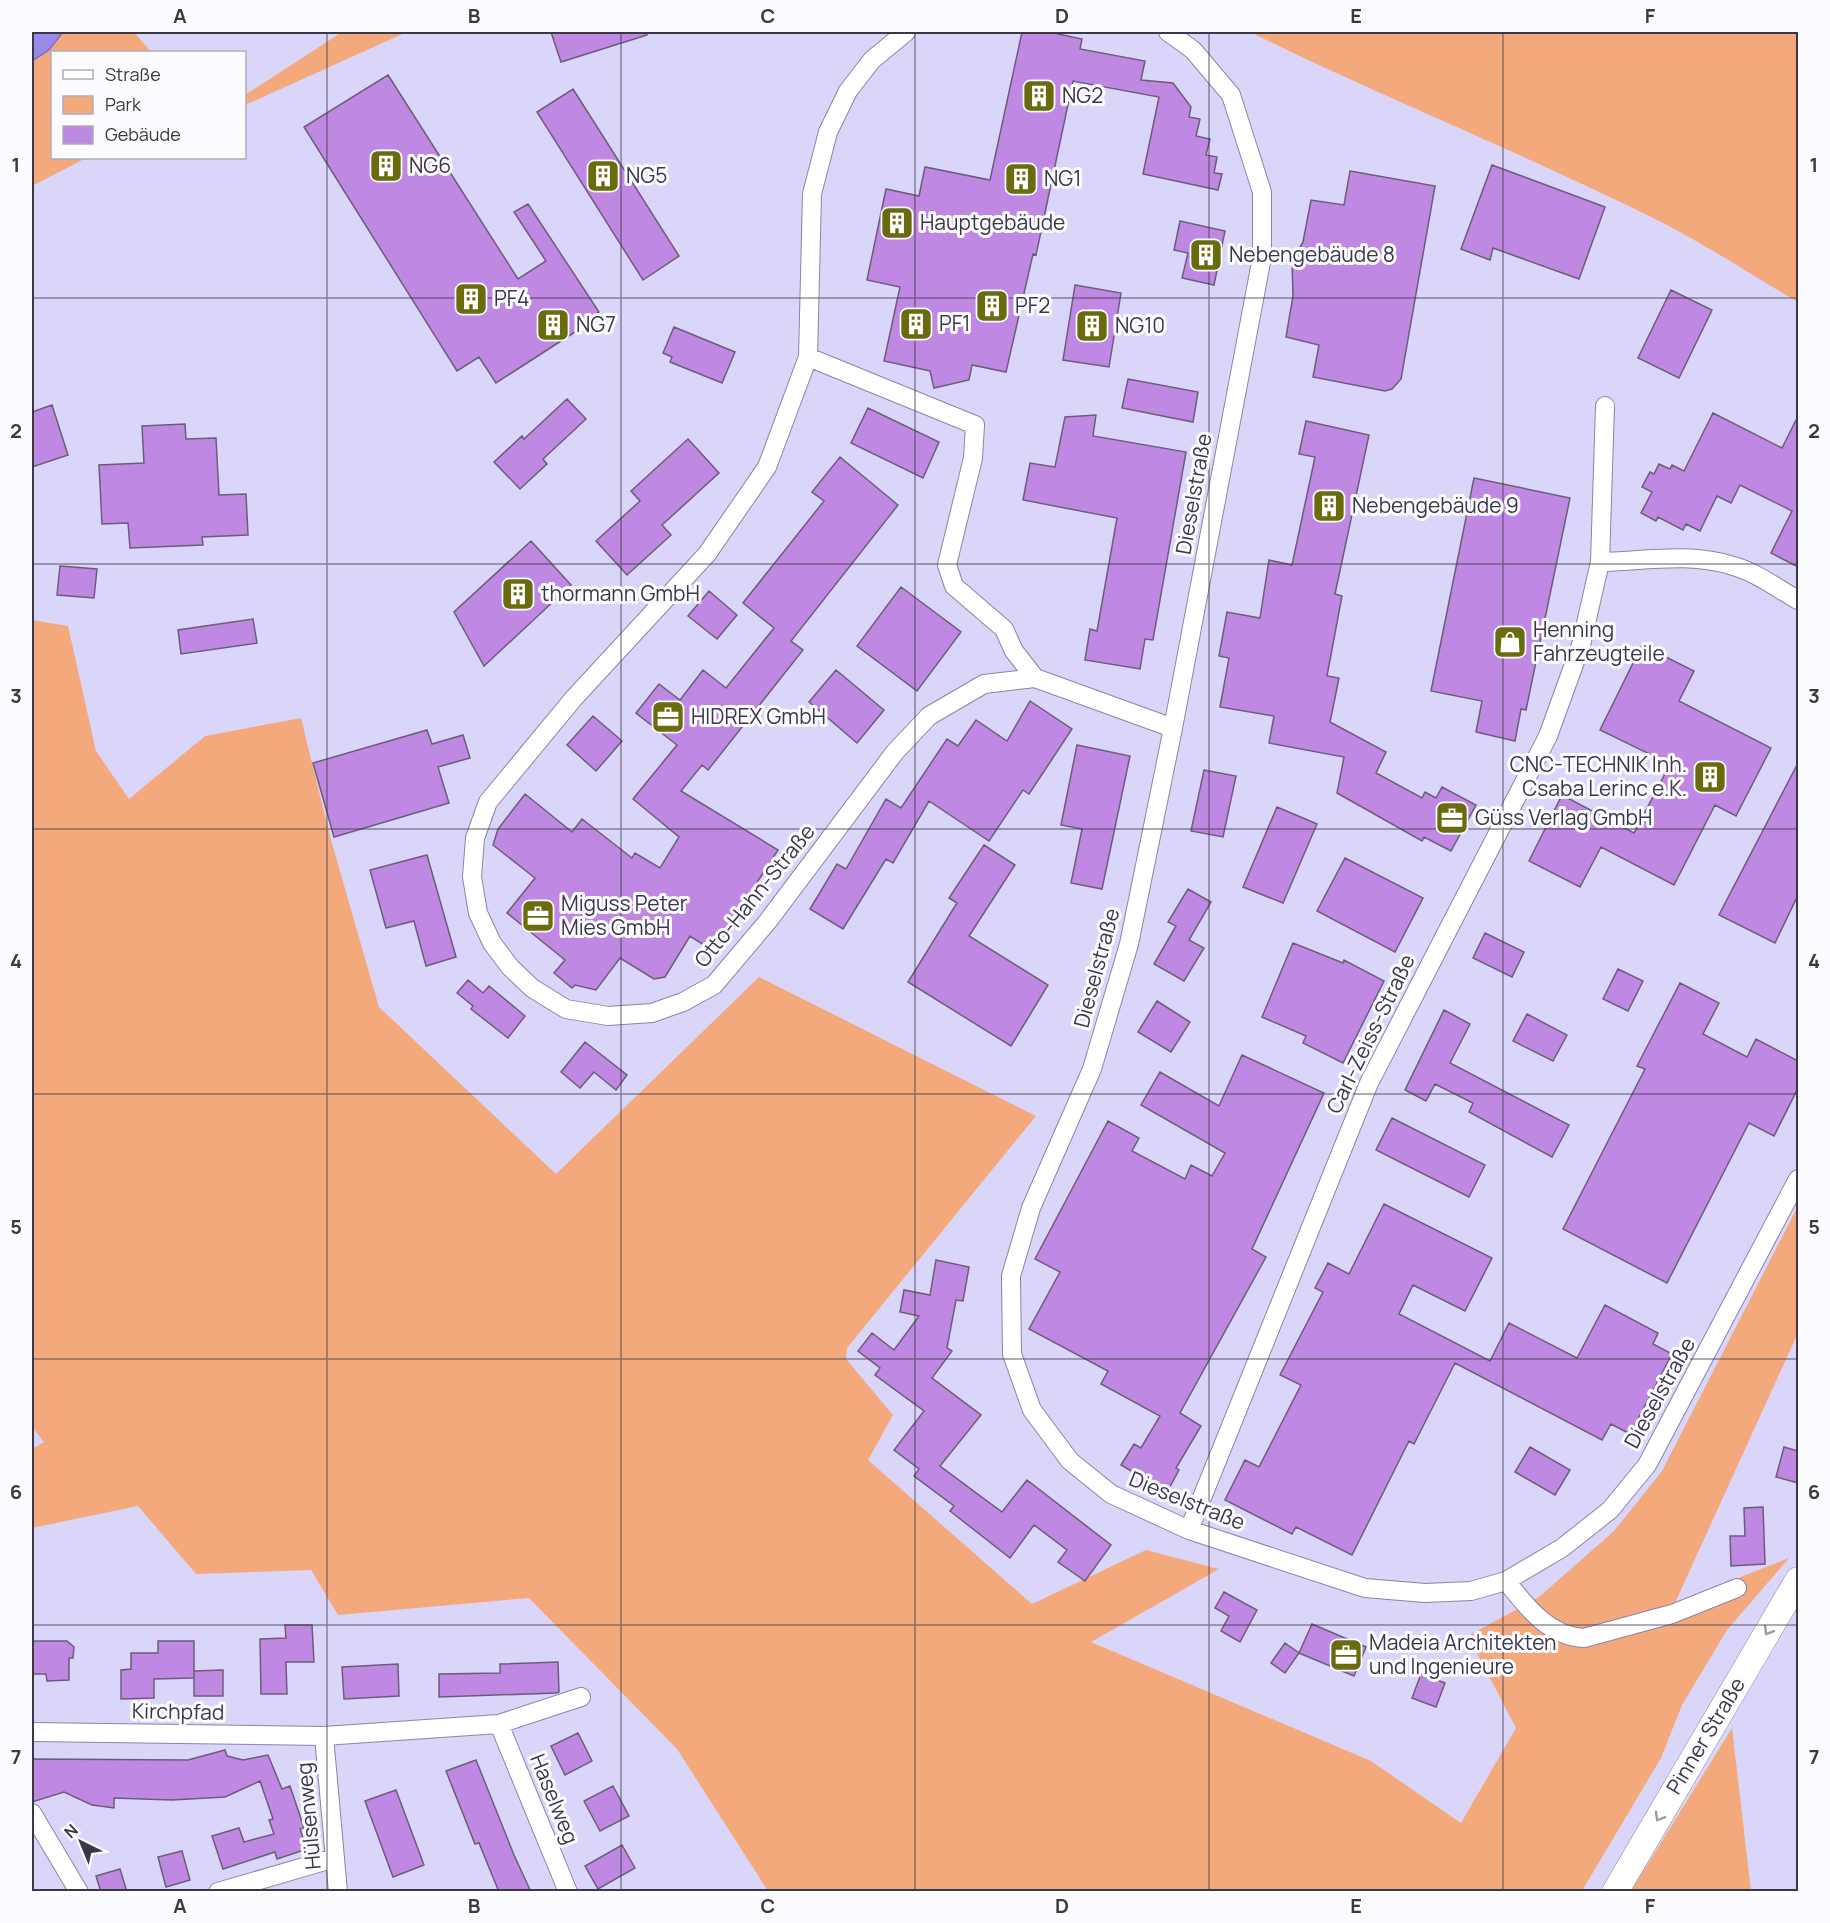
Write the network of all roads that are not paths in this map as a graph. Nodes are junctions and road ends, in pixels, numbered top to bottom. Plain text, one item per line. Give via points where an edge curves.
1 (906, 32) edge
2 (1168, 32) edge
3 (808, 357) junction
4 (1605, 406) dead end
5 (1600, 562) junction
6 (1798, 600) edge
7 (1035, 678) junction
8 (1173, 729) junction
9 (1798, 1179) edge
10 (1189, 1530) junction
11 (1506, 1581) junction
12 (1798, 1581) edge
13 (1737, 1588) dead end
14 (581, 1697) dead end
15 (499, 1724) junction
16 (32, 1732) edge
17 (324, 1736) junction
18 (32, 1813) edge
19 (335, 1858) junction
20 (79, 1892) edge
21 (218, 1892) edge
22 (338, 1892) edge
23 (568, 1892) edge
24 (1615, 1892) edge

1 - 3 street via 872,60 848,91 828,132 812,194
2 - 8 street, Dieselstraße via 1193,50 1231,95 1262,192 1262,257
3 - 7 street via 975,425 973,458 947,565 954,586 1004,629 1014,651
3 - 7 street, Otto-Hahn-Straße via 767,467 707,554 574,698 488,802 475,838 472,877 478,913 492,943 510,968 532,988 566,1009 608,1016 652,1013 683,1002 714,985 768,921 895,752 929,716 984,684
4 - 5 street, Carl-Zeiss-Straße
5 - 6 street via 1694,558 1715,561 1736,566
5 - 10 street, Carl-Zeiss-Straße via 1581,645 1548,736 1369,1083
7 - 8 street, Otto-Hahn-Straße
8 - 10 street, Dieselstraße via 1129,944 1092,1069 1031,1208 1011,1276 1012,1354 1032,1410 1070,1461 1111,1494
9 - 11 street, Dieselstraße via 1647,1465 1610,1510 1562,1548
10 - 11 street, Dieselstraße via 1365,1588 1425,1593 1472,1591
11 - 13 street via 1546,1625 1569,1637 1584,1638 1672,1614
12 -> 24 street, Pinner Straße
14 - 15 street
15 - 17 street
15 - 23 street, Haselweg
16 - 17 street, Kirchpfad
17 - 19 street, Hülsenweg
18 - 20 street
19 - 21 street
19 - 22 street, Hülsenweg

